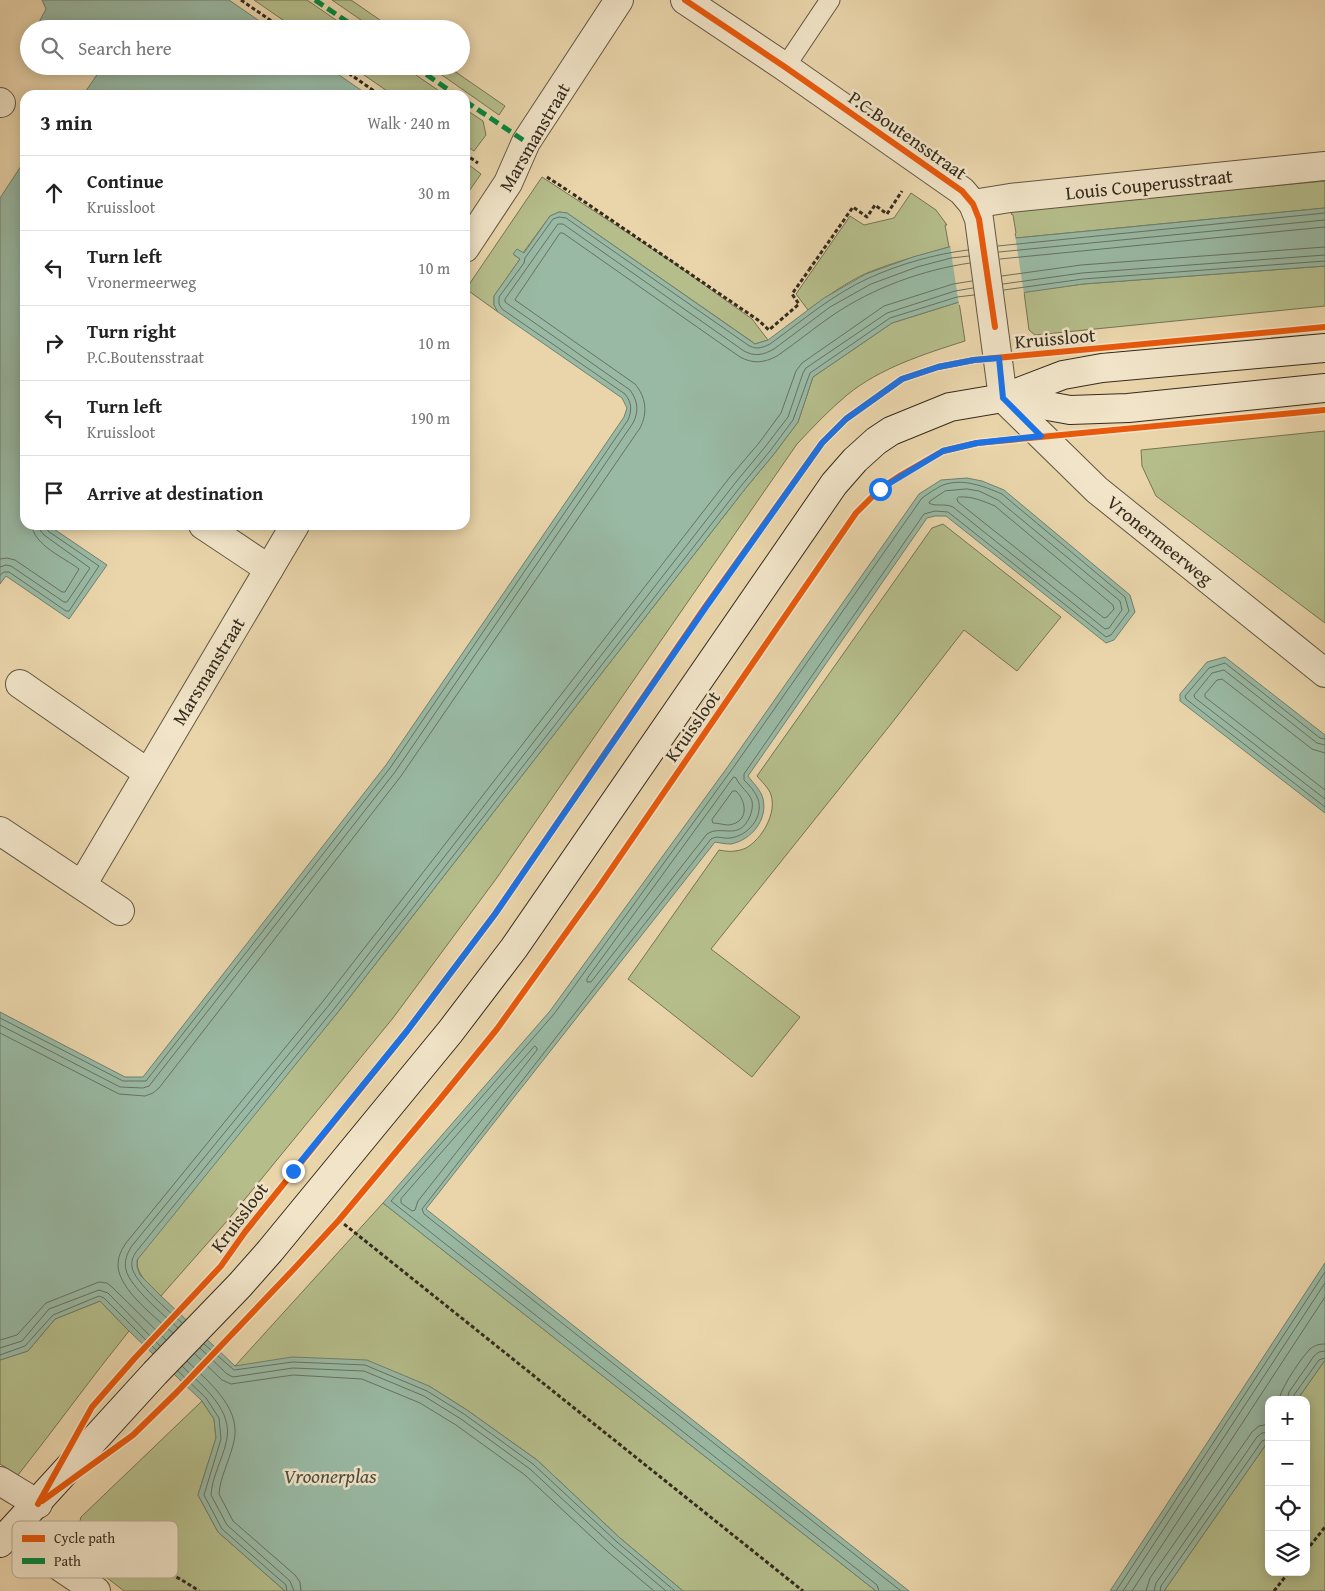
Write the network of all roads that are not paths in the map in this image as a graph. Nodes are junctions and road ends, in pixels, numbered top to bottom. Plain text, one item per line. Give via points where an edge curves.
1 (619, 0) edge
2 (685, 0) edge
3 (830, 0) edge
4 (785, 67) junction
5 (1325, 166) edge
6 (973, 204) junction
7 (470, 240) edge
8 (1325, 348) edge
9 (1325, 388) edge
10 (1003, 398) junction
11 (210, 530) edge
12 (291, 530) edge
13 (269, 569) junction
14 (1325, 673) edge
15 (20, 684) dead end
16 (148, 772) junction
17 (0, 831) edge
18 (82, 885) junction
19 (120, 911) dead end
20 (0, 1481) edge
21 (38, 1504) junction
22 (22, 1521) edge
23 (74, 1578) edge
24 (88, 1586) edge

1 - 7 street, Marsmanstraat via 526,142 508,183
2 - 4 street, P.C.Boutensstraat
3 - 4 lane
4 - 6 street, P.C.Boutensstraat via 956,185
5 - 6 street, Louis Couperusstraat
6 - 10 street, P.C.Boutensstraat via 979,219
8 - 10 street, Kruissloot via 1063,374
9 - 10 street, Kruissloot via 1128,408 1070,410
10 - 14 street, Vronermeerweg via 1096,490
10 - 21 street, Kruissloot via 950,407 906,424 876,441 846,470 509,955 450,1032 270,1251
11 - 13 street
12 - 13 street, Marsmanstraat
13 - 16 street, Marsmanstraat
15 - 16 street
16 - 18 street, Marsmanstraat
17 - 18 street
18 - 19 street
20 - 21 street
21 - 22 street, Kruissloot
23 - 24 street

